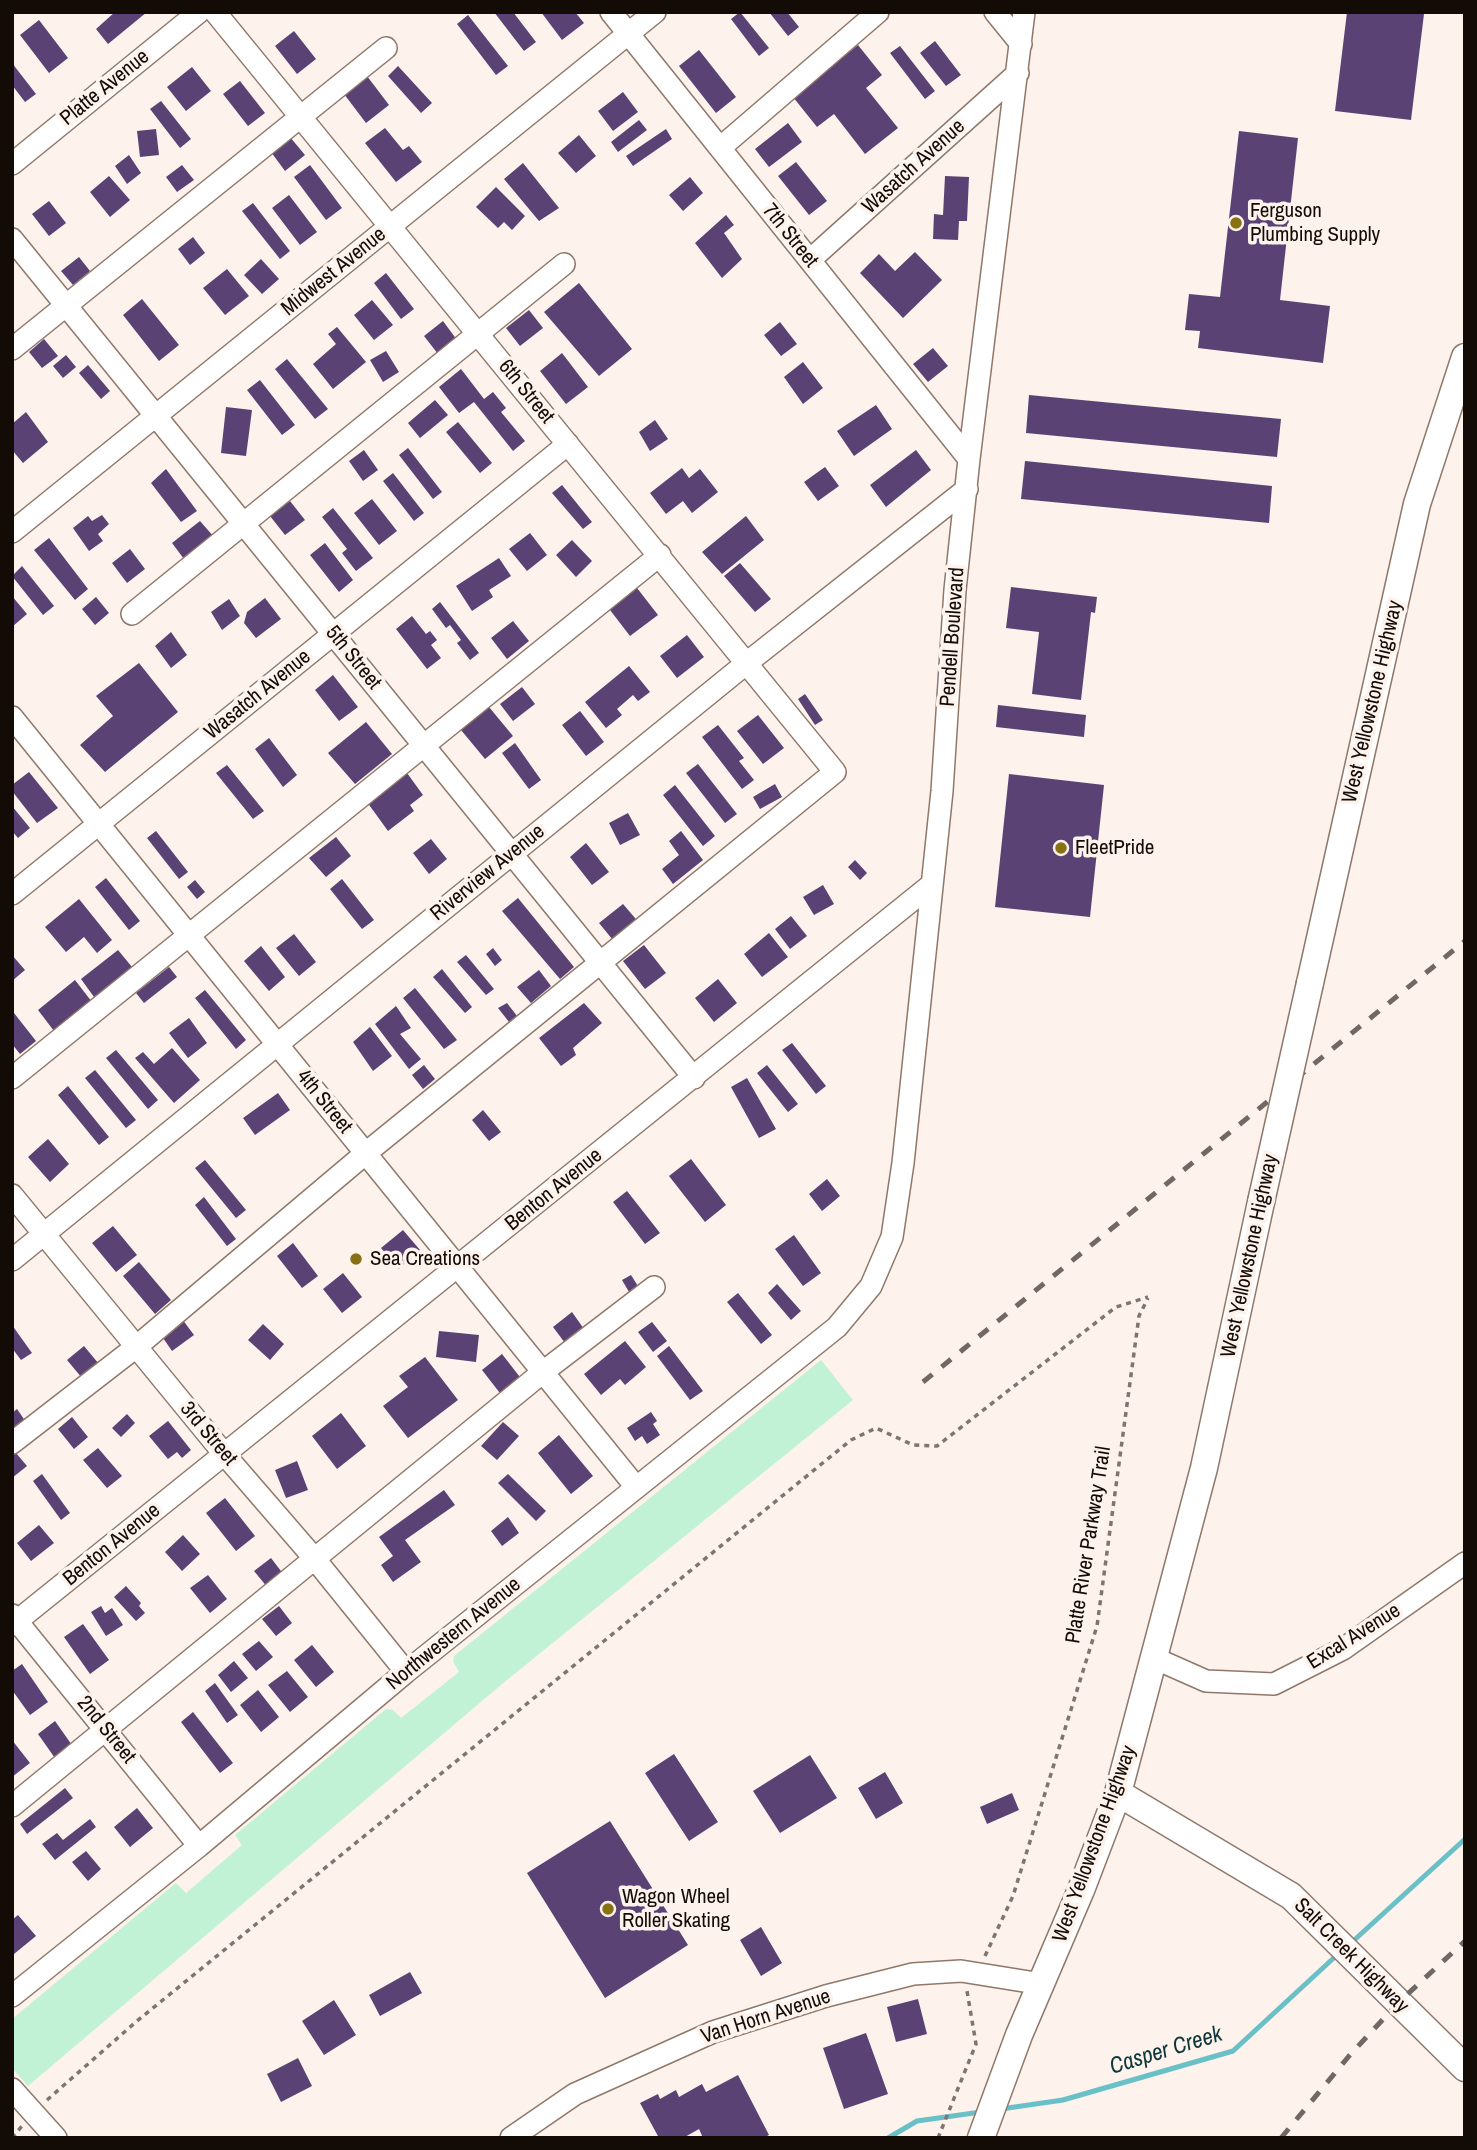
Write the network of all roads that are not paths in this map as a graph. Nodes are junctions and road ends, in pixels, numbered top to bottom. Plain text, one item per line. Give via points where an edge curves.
1 (199, 12) edge
2 (215, 12) edge
3 (611, 12) edge
4 (655, 12) edge
5 (878, 12) edge
6 (995, 12) edge
7 (1024, 12) edge
8 (628, 34) junction
9 (1021, 44) junction
10 (386, 48) dead end
11 (1018, 73) junction
12 (300, 117) junction
13 (720, 148) junction
14 (12, 164) edge
15 (390, 226) junction
16 (12, 239) edge
17 (810, 260) junction
18 (564, 264) dead end
19 (66, 305) junction
20 (478, 334) junction
21 (12, 349) edge
22 (1465, 357) edge
23 (156, 416) junction
24 (568, 444) junction
25 (969, 459) junction
26 (967, 489) junction
27 (244, 524) junction
28 (12, 532) edge
29 (660, 555) junction
30 (132, 614) dead end
31 (333, 634) junction
32 (748, 662) junction
33 (12, 717) edge
34 (424, 746) junction
35 (99, 824) junction
36 (512, 853) junction
37 (931, 885) junction
38 (12, 894) edge
39 (189, 936) junction
40 (601, 963) junction
41 (277, 1044) junction
42 (12, 1078) edge
43 (694, 1078) junction
44 (366, 1153) junction
45 (12, 1195) edge
46 (44, 1234) junction
47 (12, 1260) edge
48 (883, 1262) joint
49 (458, 1268) junction
50 (654, 1287) dead end
51 (136, 1347) junction
52 (543, 1372) junction
53 (12, 1443) edge
54 (225, 1455) junction
55 (636, 1487) junction
56 (314, 1558) junction
57 (1465, 1563) edge
58 (14, 1620) edge
59 (1154, 1658) junction
60 (406, 1672) junction
61 (104, 1729) junction
62 (1118, 1793) junction
63 (12, 1806) edge
64 (199, 1846) junction
65 (1042, 1984) junction
66 (12, 1996) edge
67 (1465, 2068) edge
68 (12, 2089) edge
69 (56, 2138) edge
70 (511, 2138) edge
71 (981, 2138) edge

1 - 14 street, Platte Avenue
2 - 12 street, 6th Street
3 - 8 street, 7th Street
4 - 8 street, Midwest Avenue
5 - 13 street
6 - 9 street
7 - 9 street, Pendell Boulevard
8 - 13 street, 7th Street
8 - 15 street, Midwest Avenue
9 - 11 street, Pendell Boulevard
10 - 12 street
11 - 17 street, Wasatch Avenue
11 - 25 street, Pendell Boulevard
12 - 15 street, 6th Street
12 - 19 street
13 - 17 street, 7th Street
15 - 20 street, 6th Street
15 - 23 street, Midwest Avenue
16 - 19 street, 5th Street
17 - 25 street, 7th Street
18 - 20 street
19 - 21 street
19 - 23 street, 5th Street
20 - 24 street, 6th Street
20 - 27 street
22 - 59 main road, West Yellowstone Highway, bridge via 1418,504 1204,1468
23 - 27 street, 5th Street
23 - 28 street, Midwest Avenue
24 - 29 street, 6th Street
24 - 31 street, Wasatch Avenue
25 - 26 street, Pendell Boulevard
26 - 32 street, Riverview Avenue
26 - 37 street, Pendell Boulevard
27 - 30 street
27 - 31 street, 5th Street
29 - 32 street, 6th Street
29 - 34 street
31 - 34 street, 5th Street
31 - 35 street, Wasatch Avenue
32 - 36 street, Riverview Avenue
32 - 40 street, 6th Street via 835,772
33 - 35 street, 4th Street
34 - 36 street, 5th Street
34 - 39 street
35 - 38 street, Wasatch Avenue
35 - 39 street, 4th Street
36 - 40 street, 5th Street
36 - 41 street, Riverview Avenue
37 - 43 street, Benton Avenue
37 - 48 street, Pendell Boulevard via 898,1200
39 - 41 street, 4th Street
39 - 42 street
40 - 43 street, 5th Street
40 - 44 street
41 - 44 street, 4th Street
41 - 46 street, Riverview Avenue
43 - 49 street, Benton Avenue
44 - 49 street, 4th Street
44 - 51 street
45 - 46 street, 3rd Street
46 - 47 street, Riverview Avenue
46 - 51 street, 3rd Street
48 - 55 street, Northwestern Avenue via 871,1286 837,1327
49 - 52 street, 4th Street
49 - 54 street, Benton Avenue
50 - 52 street
51 - 53 street
51 - 54 street, 3rd Street
52 - 55 street, 4th Street
52 - 56 street
54 - 56 street, 3rd Street
54 - 58 street, Benton Avenue
55 - 60 street, Northwestern Avenue
56 - 60 street, 3rd Street
56 - 61 street
57 - 59 street, Excal Avenue via 1343,1649 1274,1684 1206,1681
58 - 61 street, 2nd Street
59 - 62 main road, West Yellowstone Highway
60 - 64 street, Northwestern Avenue
61 - 63 street
61 - 64 street, 2nd Street
62 - 65 main road, West Yellowstone Highway
62 - 67 main road, Salt Creek Highway via 1291,1896
64 - 66 street, Northwestern Avenue
65 - 70 street, Van Horn Avenue via 961,1971 913,1974 826,1996 713,2032 575,2094
65 - 71 main road, West Yellowstone Highway
68 - 69 street via 27,2120

